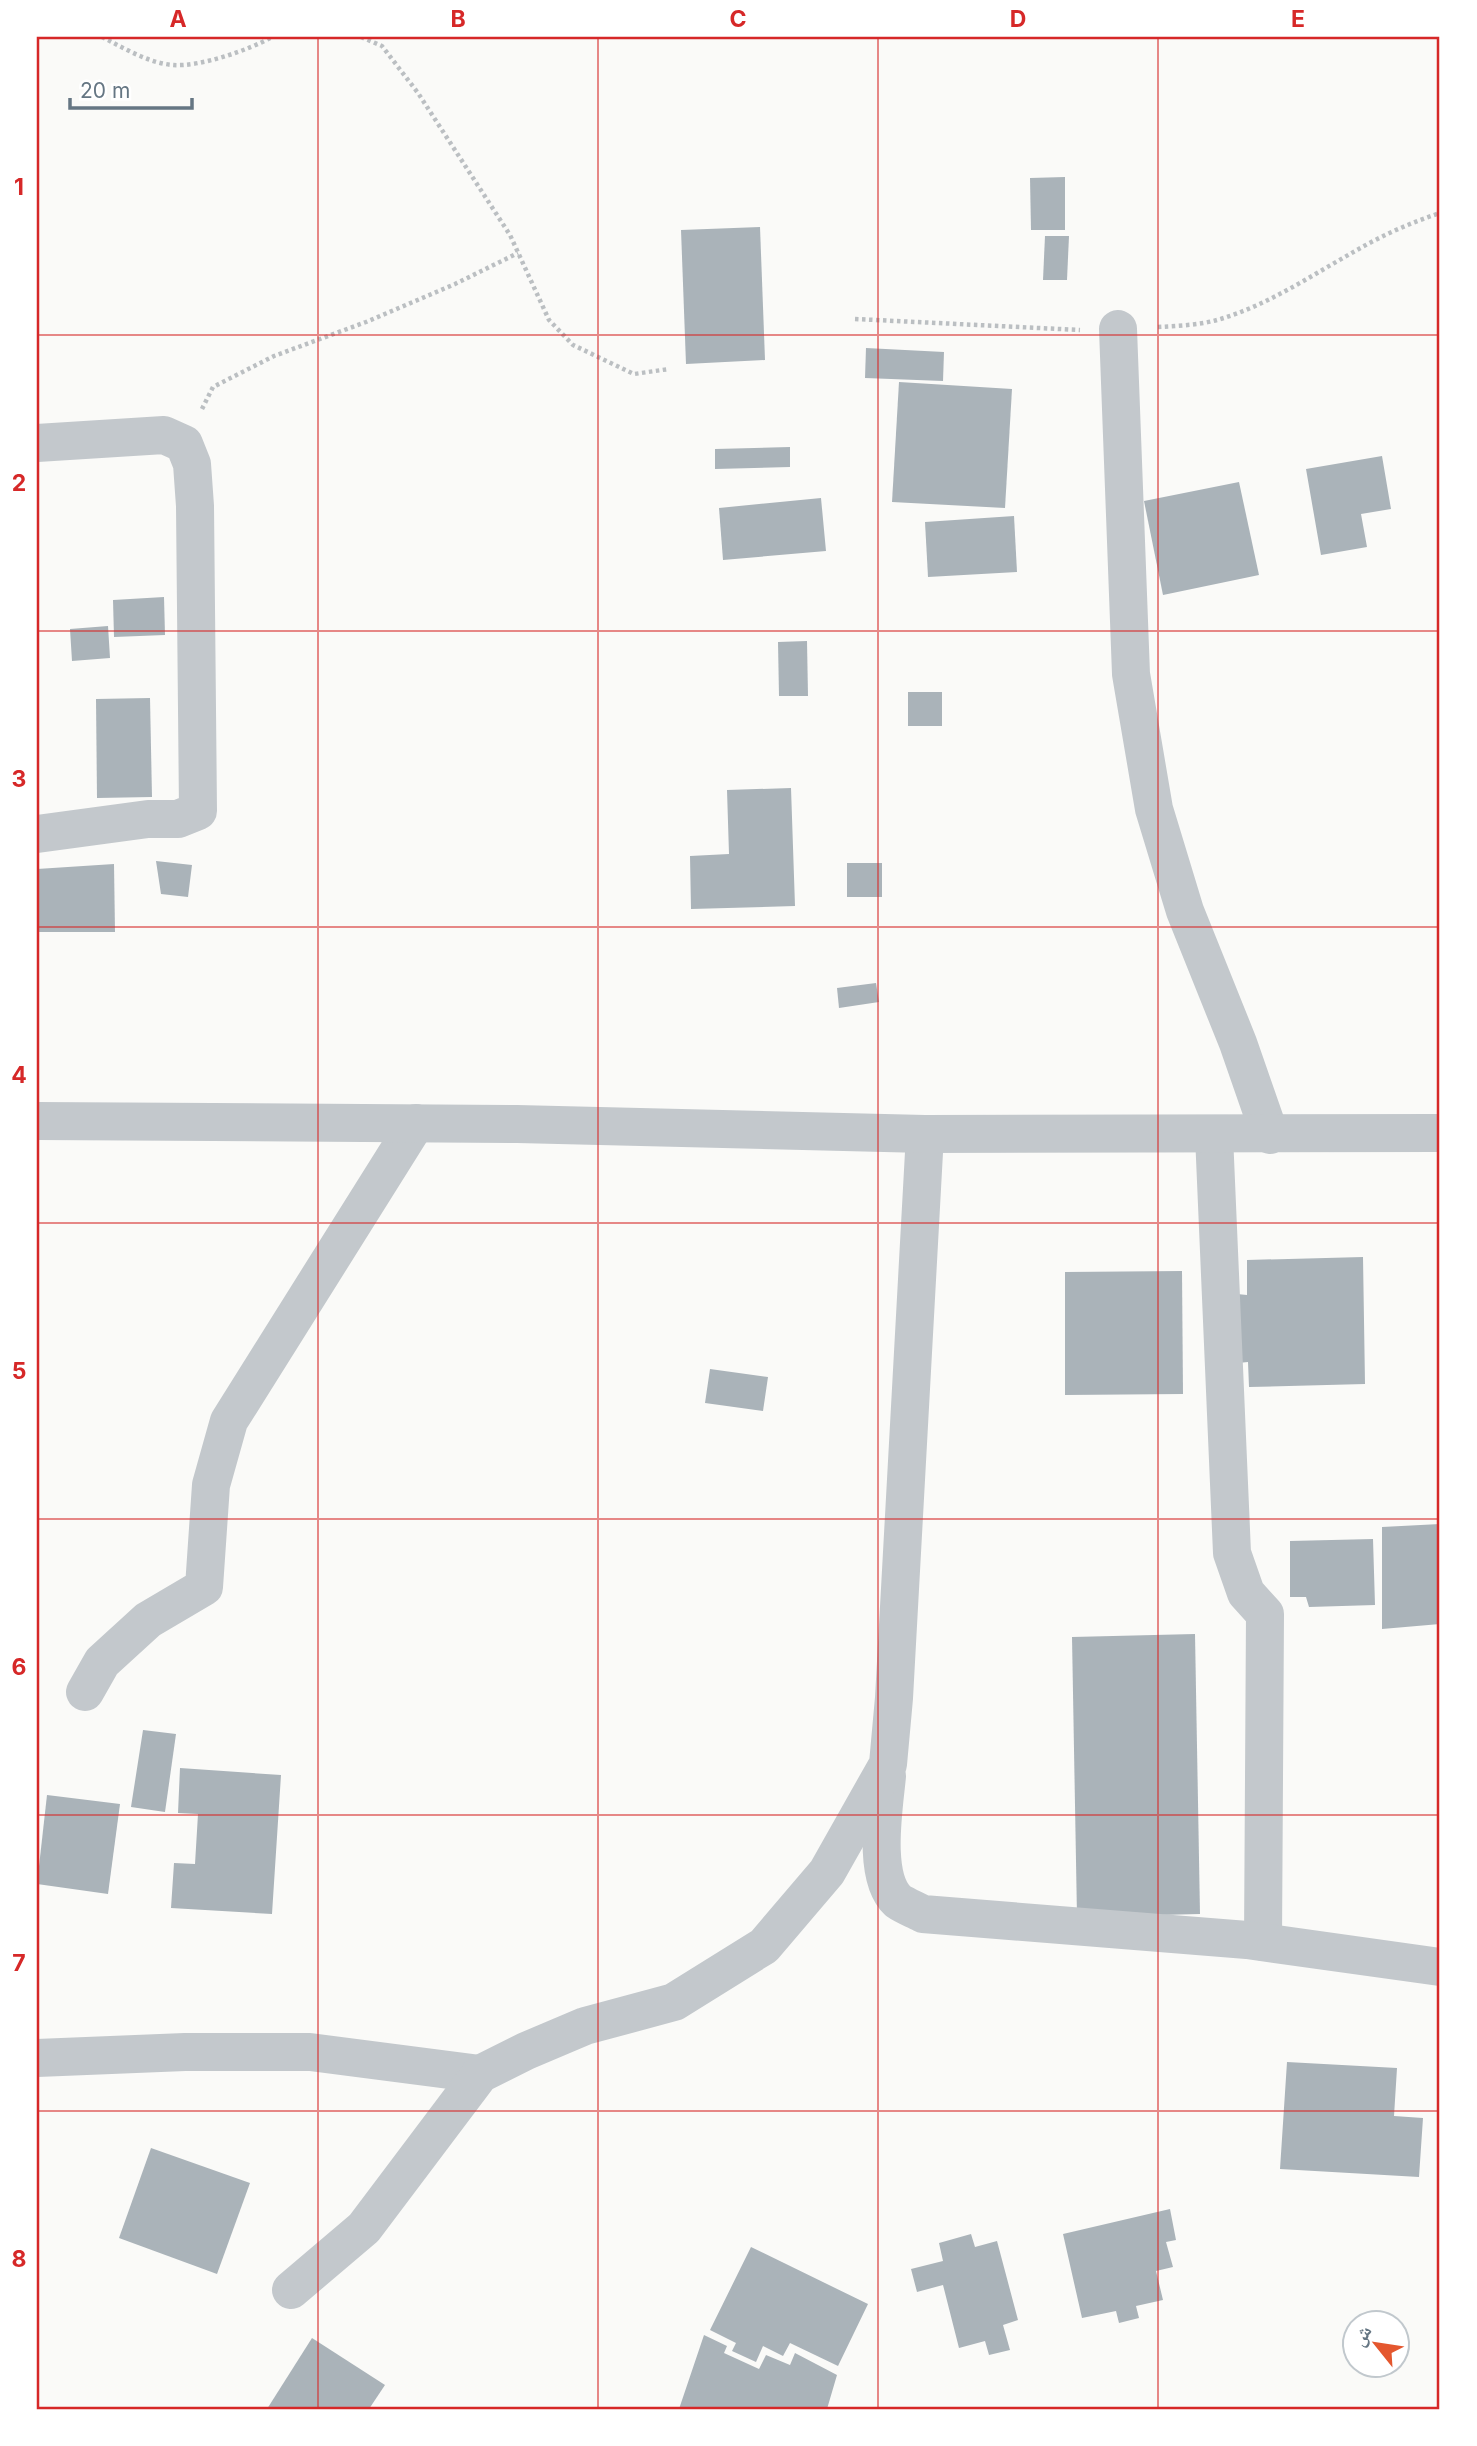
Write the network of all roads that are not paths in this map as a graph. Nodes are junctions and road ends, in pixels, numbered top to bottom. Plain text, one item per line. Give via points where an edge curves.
1 (1118, 329) road end
2 (37, 443) edge
3 (37, 834) edge
4 (37, 1121) edge
5 (416, 1123) junction
6 (1440, 1133) edge
7 (925, 1134) junction
8 (1214, 1135) junction
9 (1270, 1135) junction
10 (85, 1692) dead end
11 (888, 1764) junction
12 (1263, 1942) junction
13 (1440, 1967) edge
14 (37, 2058) edge
15 (480, 2074) junction
16 (291, 2290) dead end

1 - 9 street via 1131,674 1154,809 1185,911
2 - 3 street via 164,435 184,444 192,464 195,506 198,811 178,819
4 - 5 street
5 - 7 street
5 - 10 street via 229,1421 211,1485 204,1587 148,1620 102,1662
6 - 9 street
7 - 8 street
7 - 11 street
8 - 9 street
8 - 12 street via 1232,1553 1246,1593 1265,1614
11 - 12 street via 881,1852 887,1881 898,1900 923,1914
11 - 15 street via 827,1872 764,1946 674,2002 585,2026
12 - 13 street
14 - 15 street via 310,2052
15 - 16 street via 364,2228

